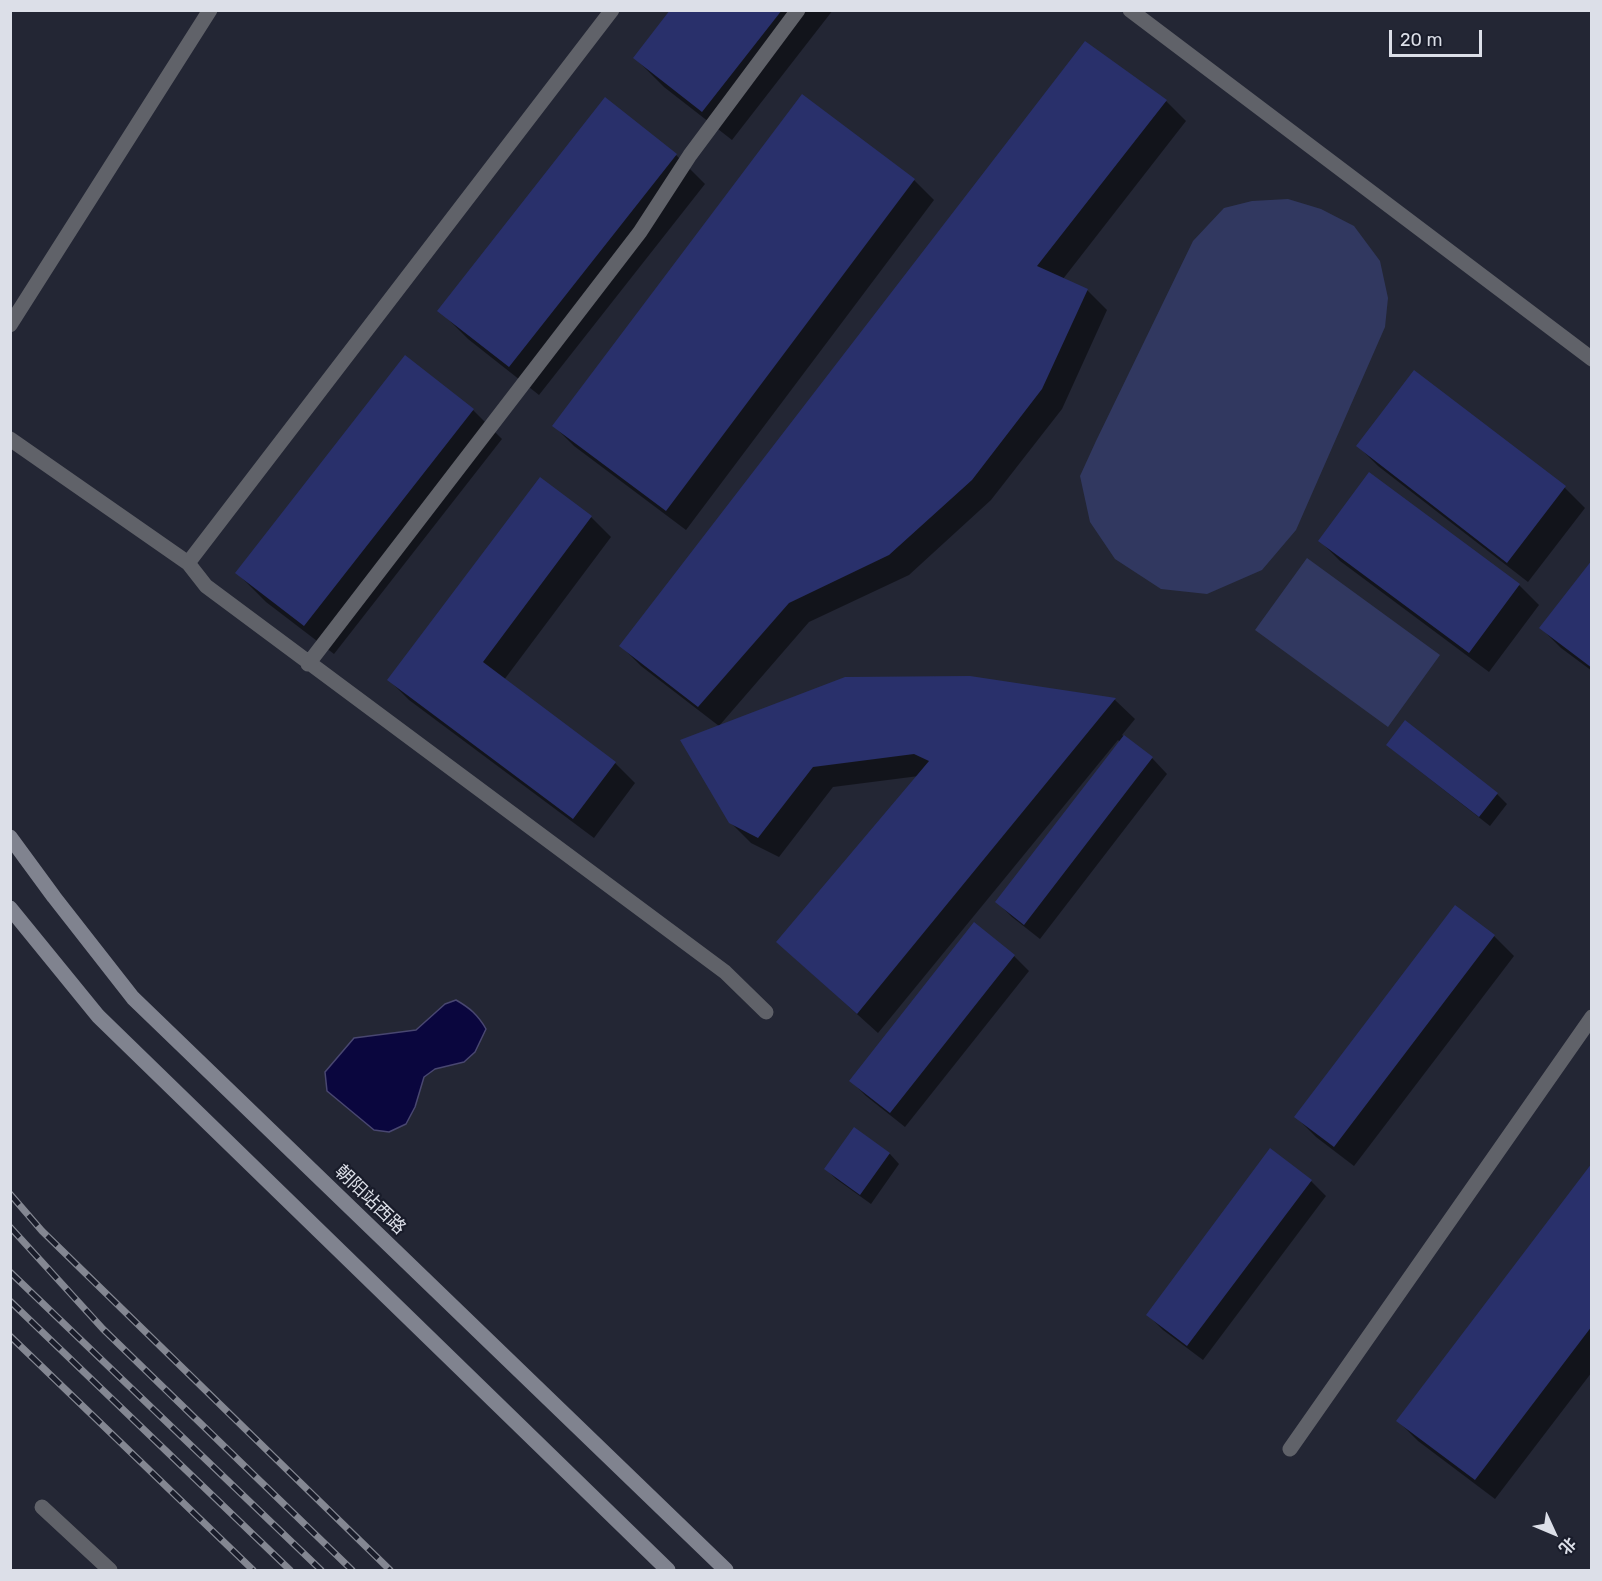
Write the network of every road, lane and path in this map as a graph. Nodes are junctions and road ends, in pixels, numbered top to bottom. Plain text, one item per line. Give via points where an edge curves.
1 (210, 10) edge
2 (612, 10) edge
3 (798, 10) edge
4 (1130, 10) edge
5 (10, 325) edge
6 (1592, 359) edge
7 (10, 439) edge
8 (188, 563) junction
9 (308, 664) junction
10 (10, 837) edge
11 (10, 908) edge
12 (766, 1012) dead end
13 (1592, 1017) edge
14 (1290, 1449) dead end
15 (42, 1508) dead end
16 (110, 1570) edge
17 (668, 1570) edge
18 (726, 1570) edge

1 - 5 street
2 - 8 street
3 - 9 street via 690,155 640,232
4 - 6 street
7 - 8 street
8 - 9 street via 206,586
9 - 12 street via 725,972
10 - 18 main road, 朝阳站西路 via 134,998
11 - 17 main road via 98,1016
13 - 14 street
15 - 16 street

